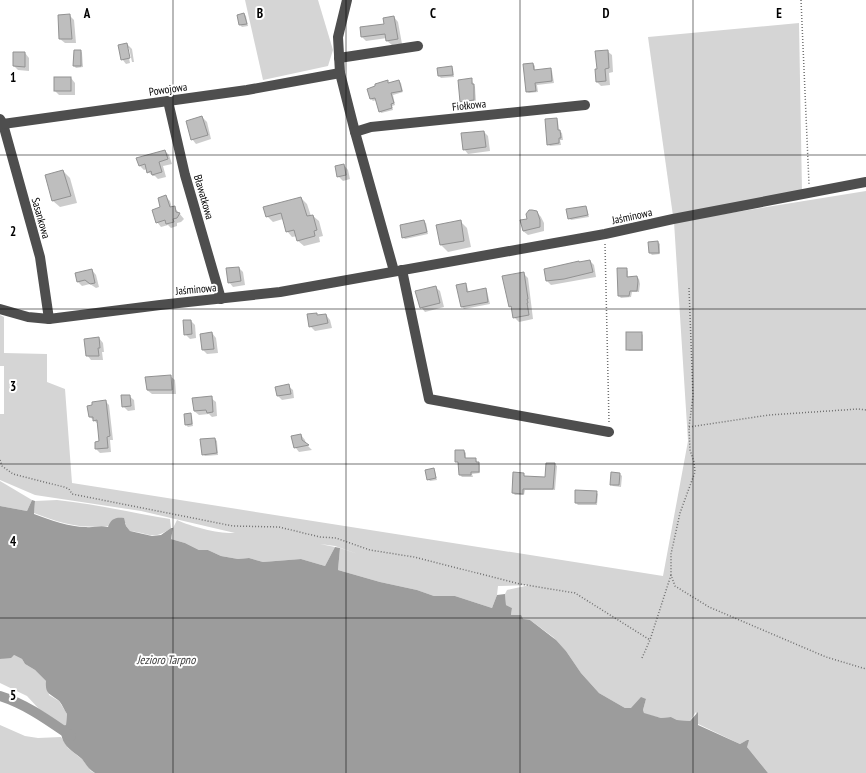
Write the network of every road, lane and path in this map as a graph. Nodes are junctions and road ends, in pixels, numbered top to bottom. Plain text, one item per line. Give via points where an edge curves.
1 (347, 0) edge
2 (801, 0) edge
3 (418, 46) dead end
4 (338, 58) junction
5 (340, 73) junction
6 (168, 101) junction
7 (585, 105) dead end
8 (1, 122) edge
9 (355, 132) junction
10 (866, 182) edge
11 (809, 194) junction
12 (605, 234) junction
13 (398, 271) junction
14 (689, 288) dead end
15 (221, 299) junction
16 (0, 309) edge
17 (49, 319) junction
18 (866, 410) edge
19 (689, 427) junction
20 (609, 432) joint
21 (0, 460) edge
22 (671, 575) junction
23 (650, 640) junction
24 (642, 658) dead end
25 (866, 670) edge

1 - 4 street via 338,37
2 - 11 path
3 - 4 street
4 - 5 street
5 - 6 street, Powojowa
5 - 9 street
6 - 8 street, Powojowa
6 - 15 street, Bławatkowa via 185,174
7 - 9 street, Fiołkowa via 371,127
8 - 17 street, Sasankowa via 40,257
9 - 13 street
10 - 11 street, Jaśminowa
11 - 12 street, Jaśminowa
12 - 13 street, Jaśminowa
12 - 20 path
13 - 15 street, Jaśminowa via 280,292
13 - 20 street via 430,399
14 - 19 path via 693,396
15 - 17 street, Jaśminowa
16 - 17 street, Jaśminowa via 28,317
18 - 19 path via 769,416
19 - 22 path via 690,450 695,472 680,513 671,554
21 - 23 path via 2,466 13,474 64,487 72,494 226,524 280,527 320,537 336,538 370,550 414,557 520,584 575,593
22 - 23 path
22 - 25 path via 675,586 709,607 826,657
23 - 24 path

